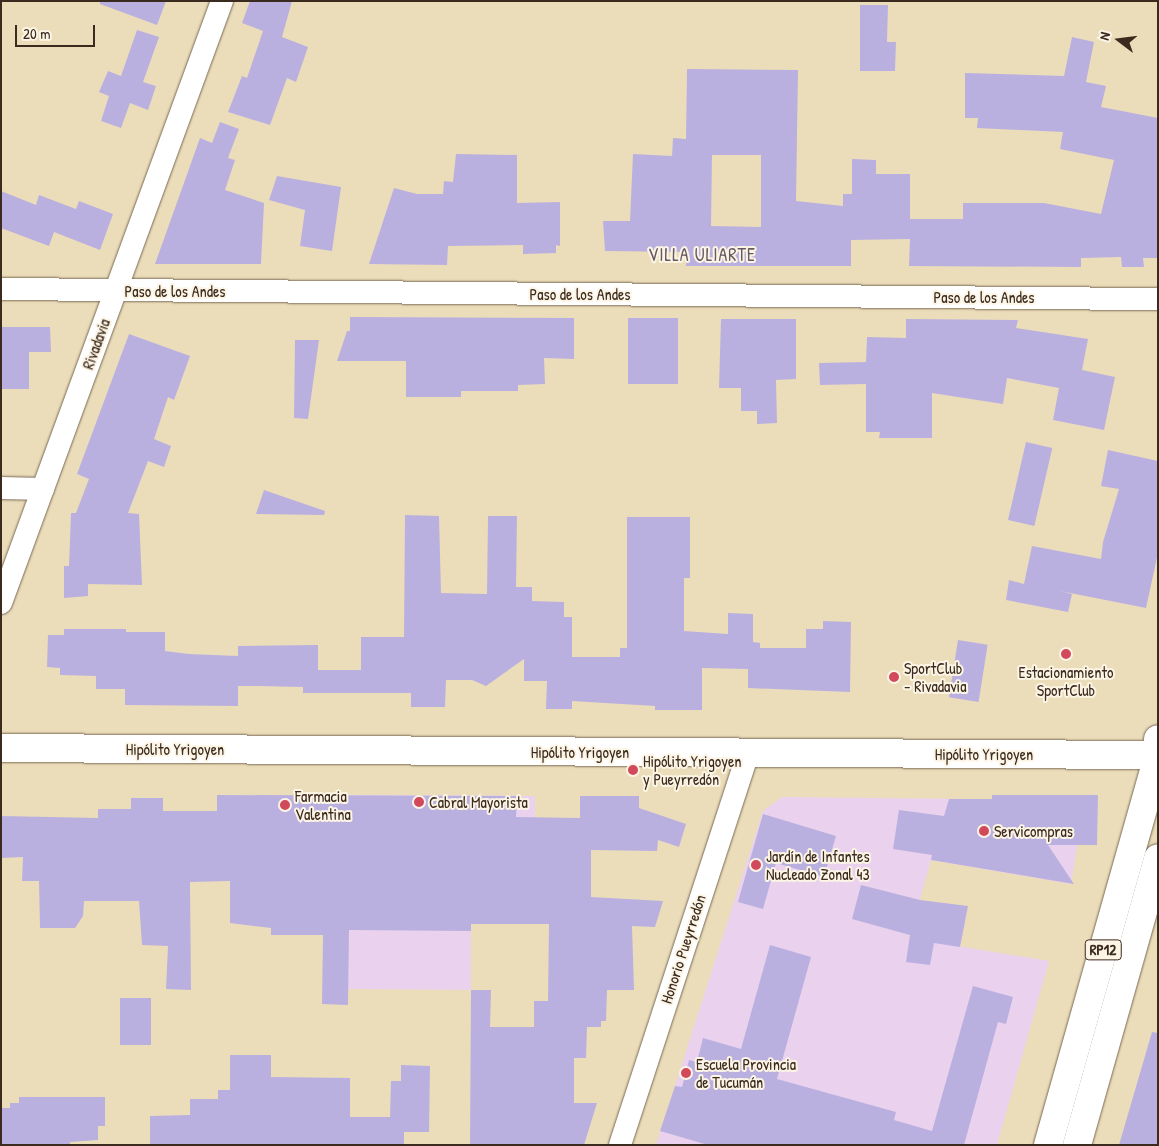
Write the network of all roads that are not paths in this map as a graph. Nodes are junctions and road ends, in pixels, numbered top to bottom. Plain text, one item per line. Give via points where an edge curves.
1 (222, 1) edge
2 (1, 289) edge
3 (116, 290) junction
4 (1158, 299) edge
5 (1, 488) edge
6 (43, 489) junction
7 (1, 603) edge
8 (1, 748) edge
9 (1157, 750) edge
10 (748, 753) junction
11 (1158, 858) edge
12 (620, 1145) edge
13 (1048, 1145) edge
14 (1077, 1145) edge

1 - 3 street, Rivadavia
2 - 3 street, Paso de los Andes
3 - 4 street, Paso de los Andes
3 - 6 street, Rivadavia
5 - 6 street
6 - 7 street, Rivadavia
8 - 10 main road, Hipólito Yrigoyen
9 - 10 main road, Hipólito Yrigoyen
9 - 13 main road, RP12
10 - 12 street, Honorio Pueyrredón
11 - 14 main road, RP12

